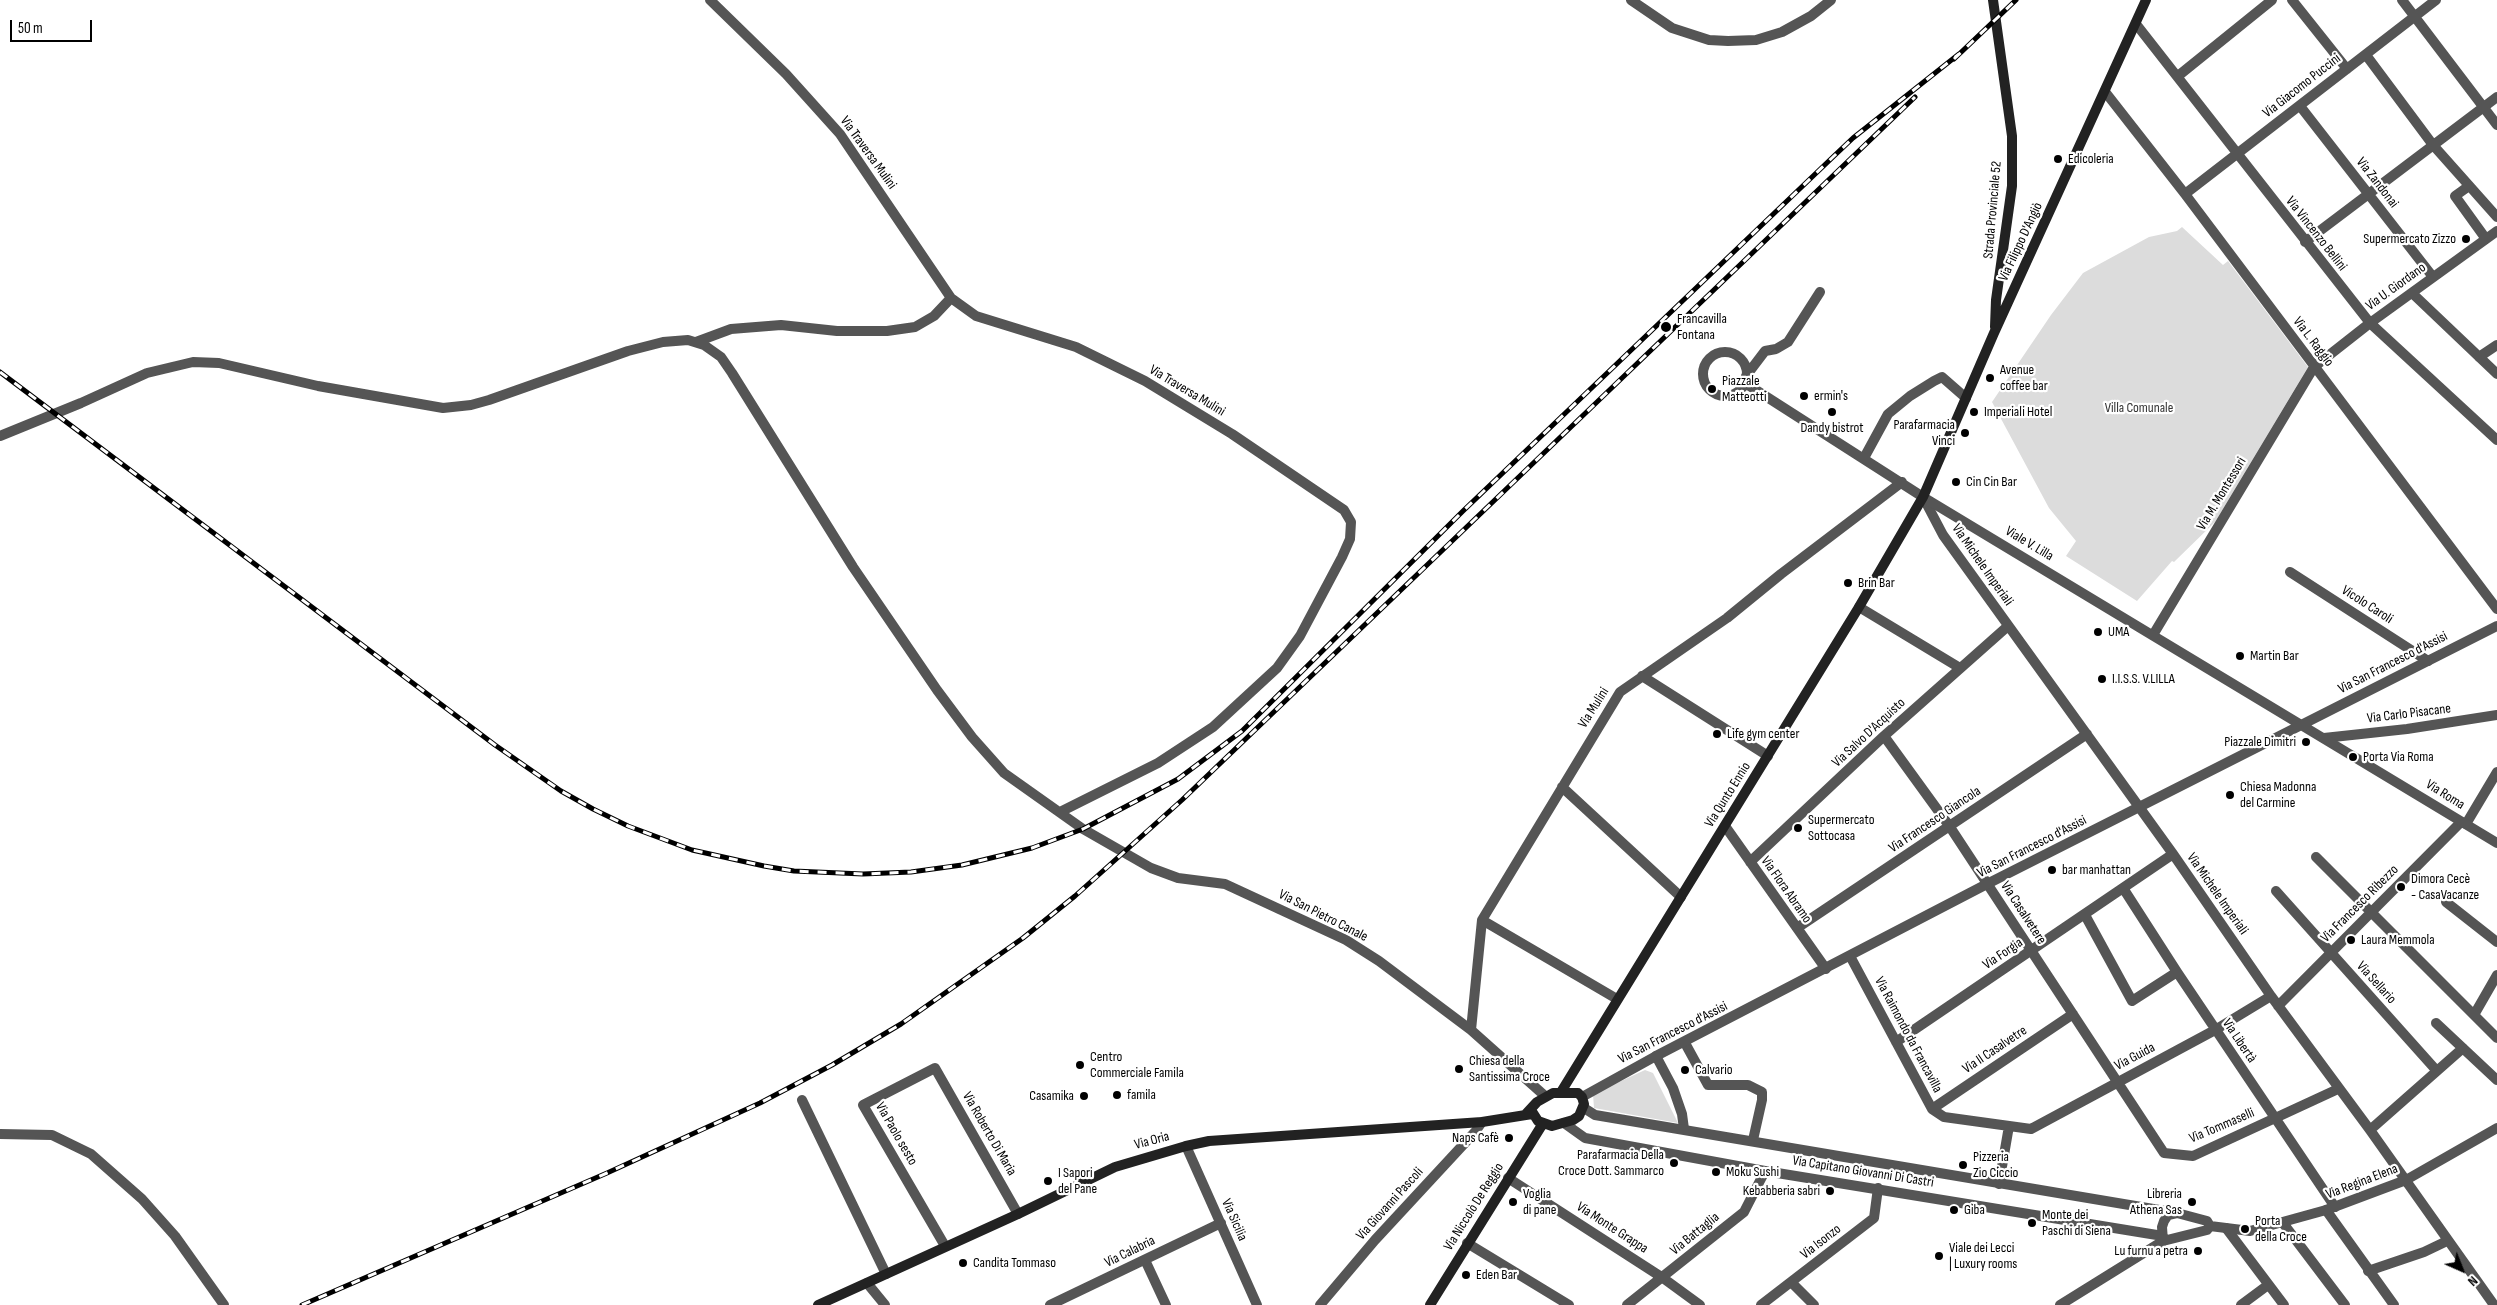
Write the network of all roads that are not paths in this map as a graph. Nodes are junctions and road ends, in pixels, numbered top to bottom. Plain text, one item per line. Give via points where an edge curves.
1 (710, 0) edge
2 (1631, 0) edge
3 (1831, 0) edge
4 (1993, 0) edge
5 (2146, 0) edge
6 (2272, 0) edge
7 (2292, 0) edge
8 (2402, 0) edge
9 (2436, 0) edge
10 (2414, 17) junction
11 (2136, 24) junction
12 (2366, 54) junction
13 (2347, 69) junction
14 (2178, 76) junction
15 (2106, 92) junction
16 (2497, 97) edge
17 (2300, 106) junction
18 (2483, 108) junction
19 (2497, 125) edge
20 (2433, 145) junction
21 (2237, 154) junction
22 (2469, 186) junction
23 (2185, 194) junction
24 (2368, 194) junction
25 (2497, 217) edge
26 (2497, 231) edge
27 (2486, 239) junction
28 (2305, 242) junction
29 (2433, 277) junction
30 (1820, 292) dead end
31 (2412, 292) junction
32 (950, 298) junction
33 (2370, 323) junction
34 (1994, 333) junction
35 (696, 342) junction
36 (2497, 344) edge
37 (2480, 357) junction
38 (2314, 367) junction
39 (2497, 374) edge
40 (1746, 379) junction
41 (1966, 398) junction
42 (0, 436) edge
43 (2497, 439) edge
44 (1864, 458) junction
45 (1902, 482) junction
46 (1923, 496) junction
47 (2290, 572) dead end
48 (1859, 607) junction
49 (2497, 609) edge
50 (2008, 626) junction
51 (2497, 626) edge
52 (2153, 636) junction
53 (2428, 661) junction
54 (1960, 668) junction
55 (1642, 676) junction
56 (2497, 715) edge
57 (2301, 725) junction
58 (2087, 734) junction
59 (1884, 736) junction
60 (2324, 738) junction
61 (1768, 756) junction
62 (2497, 772) edge
63 (1562, 787) junction
64 (2140, 808) junction
65 (1060, 812) junction
66 (2464, 823) junction
67 (1725, 826) junction
68 (1950, 827) junction
69 (2497, 843) edge
70 (2173, 854) junction
71 (2316, 857) dead end
72 (1750, 862) junction
73 (1988, 884) junction
74 (2123, 888) junction
75 (2276, 891) dead end
76 (1681, 897) junction
77 (2446, 902) dead end
78 (2371, 912) junction
79 (2085, 915) junction
80 (1482, 920) junction
81 (1797, 928) junction
82 (2497, 942) edge
83 (2032, 952) junction
84 (2331, 953) junction
85 (1850, 956) junction
86 (1826, 969) junction
87 (2177, 972) junction
88 (2497, 975) edge
89 (2271, 996) junction
90 (1618, 999) junction
91 (2278, 1006) junction
92 (2073, 1014) junction
93 (2474, 1015) junction
94 (2436, 1024) dead end
95 (1471, 1030) junction
96 (2215, 1030) junction
97 (2497, 1038) edge
98 (1896, 1042) junction
99 (1685, 1043) junction
100 (2463, 1048) junction
101 (1656, 1056) junction
102 (935, 1068) joint
103 (2436, 1070) junction
104 (2497, 1080) edge
105 (2118, 1081) junction
106 (2338, 1089) junction
107 (1561, 1092) junction
108 (1546, 1096) junction
109 (1582, 1097) junction
110 (802, 1100) dead end
111 (1584, 1108) junction
112 (1932, 1110) junction
113 (1529, 1114) junction
114 (2275, 1118) junction
115 (1482, 1122) junction
116 (1564, 1123) junction
117 (1542, 1124) junction
118 (2009, 1126) junction
119 (2497, 1128) edge
120 (1684, 1129) junction
121 (2370, 1130) junction
122 (0, 1134) edge
123 (1753, 1140) junction
124 (1186, 1146) junction
125 (1765, 1171) junction
126 (1508, 1178) junction
127 (2406, 1180) junction
128 (1999, 1184) junction
129 (1878, 1188) junction
130 (2331, 1208) junction
131 (2177, 1213) junction
132 (1018, 1214) junction
133 (1221, 1223) junction
134 (2283, 1223) junction
135 (2210, 1226) junction
136 (2226, 1228) junction
137 (2163, 1238) junction
138 (2447, 1242) junction
139 (1467, 1243) junction
140 (945, 1246) junction
141 (1145, 1260) junction
142 (2368, 1271) junction
143 (886, 1274) junction
144 (1663, 1278) junction
145 (1791, 1282) junction
146 (867, 1283) junction
147 (2268, 1284) junction
148 (1072, 1300) edge
149 (224, 1305) edge
150 (818, 1305) edge
151 (885, 1305) edge
152 (1050, 1305) edge
153 (1166, 1305) edge
154 (1257, 1305) edge
155 (1320, 1305) edge
156 (1430, 1305) edge
157 (1570, 1305) edge
158 (1627, 1305) edge
159 (1700, 1305) edge
160 (1761, 1305) edge
161 (1814, 1305) edge
162 (2060, 1305) edge
163 (2241, 1305) edge
164 (2284, 1305) edge
165 (2345, 1305) edge
166 (2394, 1305) edge
167 (2494, 1305) edge

1 - 32 street, Via Traversa Mulini via 786,74 840,134
2 - 3 street via 1672,28 1709,40 1728,41 1756,40 1782,32
4 - 34 main road, Strada Provinciale 52 via 2012,136 2012,186
5 - 11 main road, Via Filippo D'Angiò
6 - 14 street
7 - 13 street
8 - 10 street
9 - 10 street, Via Giacomo Puccini
10 - 12 street, Via Giacomo Puccini
10 - 18 street
11 - 14 street, Via Vincenzo Bellini
11 - 15 main road, Via Filippo D'Angiò
12 - 13 street, Via Giacomo Puccini
12 - 20 street
13 - 17 street, Via Giacomo Puccini
14 - 21 street, Via Vincenzo Bellini
15 - 23 street, Via L. Raggio
15 - 34 main road, Via Filippo D'Angiò
16 - 18 street
17 - 21 street, Via Giacomo Puccini
17 - 24 street, Via Zandonai
18 - 19 street
18 - 20 street
20 - 22 street
20 - 24 street
21 - 23 street, Via Giacomo Puccini
21 - 28 street, Via Vincenzo Bellini
22 - 25 street
22 - 27 street via 2455,196
23 - 38 street, Via L. Raggio
24 - 28 street
24 - 29 street, Via Zandonai
26 - 27 street, Via U. Giordano
27 - 29 street, Via U. Giordano
28 - 33 street, Via Vincenzo Bellini
29 - 31 street, Via U. Giordano
30 - 40 street via 1788,342 1765,351
31 - 33 street, Via U. Giordano
31 - 37 street
32 - 35 street via 934,316 915,327 887,331 837,331 780,325 731,329
32 - 65 street, Via Traversa Mulini via 976,316 1076,347 1145,382 1232,434 1344,510 1351,522 1350,539 1342,557 1300,636 1277,668 1213,727 1158,762
33 - 38 street, Via U. Giordano
33 - 43 street, Via Vincenzo Bellini
34 - 41 main road, Via Filippo D'Angiò
35 - 42 street via 678,340 628,351 480,402 442,408 318,386 219,363 193,362 147,373
35 - 65 street, Via San Pietro Canale via 716,352 732,373 853,567 964,726 1004,773
36 - 37 street
37 - 39 street
38 - 49 street, Via L. Raggio
38 - 52 street, Via M. Montessori
40 - 40 street via 1743,362 1725,352 1712,356 1704,368 1708,388 1721,395 1735,393
40 - 44 street, Viale V. Lilla
41 - 44 street via 1942,377 1888,414
41 - 46 main road, Via Filippo D'Angiò
44 - 45 street, Viale V. Lilla
45 - 46 street, Viale V. Lilla
45 - 55 street, Via Mulini via 1728,618
46 - 48 main road, Via Qunto Ennio
46 - 50 street, Via Michele Imperiali via 1942,535
46 - 52 street, Viale V. Lilla
47 - 53 street, Vicolo Caroli
48 - 54 street
48 - 61 main road, Via Qunto Ennio
50 - 54 street, Via Salvo D'Acquisto
50 - 58 street, Via Michele Imperiali
51 - 53 street, Via San Francesco d'Assisi
52 - 57 street, Viale V. Lilla
53 - 57 street, Via San Francesco d'Assisi
54 - 59 street, Via Salvo D'Acquisto
55 - 61 street
55 - 63 street, Via Mulini via 1620,692
56 - 60 street, Via Carlo Pisacane
57 - 60 street, Via Roma
57 - 64 street, Via San Francesco d'Assisi
58 - 64 street, Via Michele Imperiali
58 - 68 street, Via Francesco Giancola
59 - 68 street, Via Casalvetere
59 - 72 street, Via Salvo D'Acquisto
60 - 66 street, Via Roma
61 - 67 main road, Via Qunto Ennio
62 - 66 street, Via Francesco Ribezzo
63 - 76 street
63 - 80 street, Via Mulini
64 - 70 street, Via Michele Imperiali
64 - 73 street, Via San Francesco d'Assisi
65 - 95 street, Via San Pietro Canale via 1103,842 1151,868 1178,878 1225,884 1346,940
66 - 69 street, Via Roma
66 - 78 street, Via Francesco Ribezzo
67 - 72 street, Via Flora Abramo
67 - 76 main road, Via Qunto Ennio
68 - 73 street, Via Casalvetere
68 - 81 street, Via Francesco Giancola
70 - 74 street, Via Forgia
70 - 89 street, Via Michele Imperiali
71 - 78 street
72 - 81 street, Via Flora Abramo
73 - 83 street, Via Casalvetere
73 - 85 street, Via San Francesco d'Assisi
74 - 79 street, Via Forgia
74 - 87 street, Via Libertà
75 - 84 street, Via Sellario
76 - 90 main road, Via Qunto Ennio
77 - 82 street
78 - 84 street, Via Francesco Ribezzo
78 - 93 street
79 - 83 street, Via Forgia
79 - 87 street via 2132,1001
80 - 90 street
80 - 95 street, Via Mulini
81 - 86 street, Via Flora Abramo
83 - 92 street, Via Casalvetere
83 - 98 street, Via Forgia
84 - 91 street, Via Francesco Ribezzo
84 - 103 street, Via Sellario
85 - 86 street, Via San Francesco d'Assisi
85 - 98 street, Via Raimondo da Francavilla
86 - 99 street, Via San Francesco d'Assisi
87 - 96 street, Via Libertà
88 - 93 street
89 - 91 street, Via Michele Imperiali
89 - 96 street, Via Guida
90 - 107 main road, Via Qunto Ennio
91 - 106 street, Via Michele Imperiali
92 - 105 street, Via Casalvetere
92 - 112 street, Via II Casalvetre
93 - 97 street
94 - 100 street
95 - 108 street, Via San Pietro Canale
96 - 105 street, Via Guida
96 - 114 street, Via Libertà
98 - 112 street, Via Raimondo da Francavilla
99 - 101 street, Via San Francesco d'Assisi
99 - 123 street via 1708,1085 1748,1085 1762,1092
100 - 103 street
100 - 104 street
101 - 109 street, Via San Francesco d'Assisi
101 - 120 street via 1673,1088
102 - 132 street, Via Roberto Di Maria
102 - 140 street, Via Paolo sesto via 863,1104
103 - 121 street
105 - 114 street, Via Tommaselli via 2164,1153 2193,1156
105 - 118 street, Via Guida via 2031,1129
106 - 114 street, Via Tommaselli
106 - 121 street, Via Michele Imperiali
107 - 108 main road
107 - 109 main road
108 - 113 main road
109 - 111 main road
110 - 143 street
111 - 116 main road via 1579,1116
111 - 120 street, Via Capitano Giovanni Di Castri via 1594,1115
112 - 118 street, Via Raimondo da Francavilla via 1944,1117
113 - 115 main road, Via Oria
113 - 117 main road
114 - 130 street, Via Libertà
115 - 124 main road, Via Oria via 1210,1141
115 - 155 street, Via Giovanni Pascoli via 1374,1240
116 - 117 main road
116 - 125 street, Via Capitano Giovanni Di Castri via 1585,1138
117 - 126 main road, Via Niccolò De Reggio
118 - 128 street
119 - 127 street, Via Regina Elena
120 - 123 street, Via Capitano Giovanni Di Castri
121 - 127 street, Via Michele Imperiali
122 - 149 street via 52,1135 91,1154 162,1221
123 - 128 street, Via Capitano Giovanni Di Castri
124 - 132 main road, Via Oria via 1115,1167
124 - 133 street, Via Sicilia
125 - 129 street, Via Capitano Giovanni Di Castri
125 - 144 street, Via Battaglia via 1744,1212
126 - 139 main road, Via Niccolò De Reggio
126 - 144 street, Via Monte Grappa
127 - 130 street, Via Regina Elena
127 - 138 street, Via Michele Imperiali
128 - 131 street, Via Capitano Giovanni Di Castri
129 - 137 street, Via Capitano Giovanni Di Castri
129 - 145 street, Via Isonzo via 1874,1218
130 - 134 street, Via Regina Elena
130 - 142 street, Via Libertà
131 - 135 street, Via Capitano Giovanni Di Castri via 2208,1221
131 - 137 street via 2168,1215 2164,1221
132 - 140 main road, Via Oria
133 - 141 street, Via Calabria
133 - 154 street, Via Sicilia
134 - 136 street, Via Regina Elena via 2250,1231
134 - 165 street
135 - 136 street, Via Regina Elena
135 - 137 street via 2207,1230
136 - 147 street
137 - 162 street
138 - 142 street
138 - 167 street, Via Michele Imperiali
139 - 156 main road, Via Niccolò De Reggio
139 - 157 street
140 - 143 main road, Via Oria
141 - 148 street, Via Calabria
141 - 153 street
142 - 166 street, Via Libertà
143 - 146 main road, Via Oria
144 - 158 street, Via Battaglia
144 - 159 street, Via Monte Grappa
145 - 160 street, Via Isonzo
145 - 161 street
146 - 150 main road, Via Oria
146 - 151 street
147 - 163 street
147 - 164 street
148 - 152 street, Via Calabria

